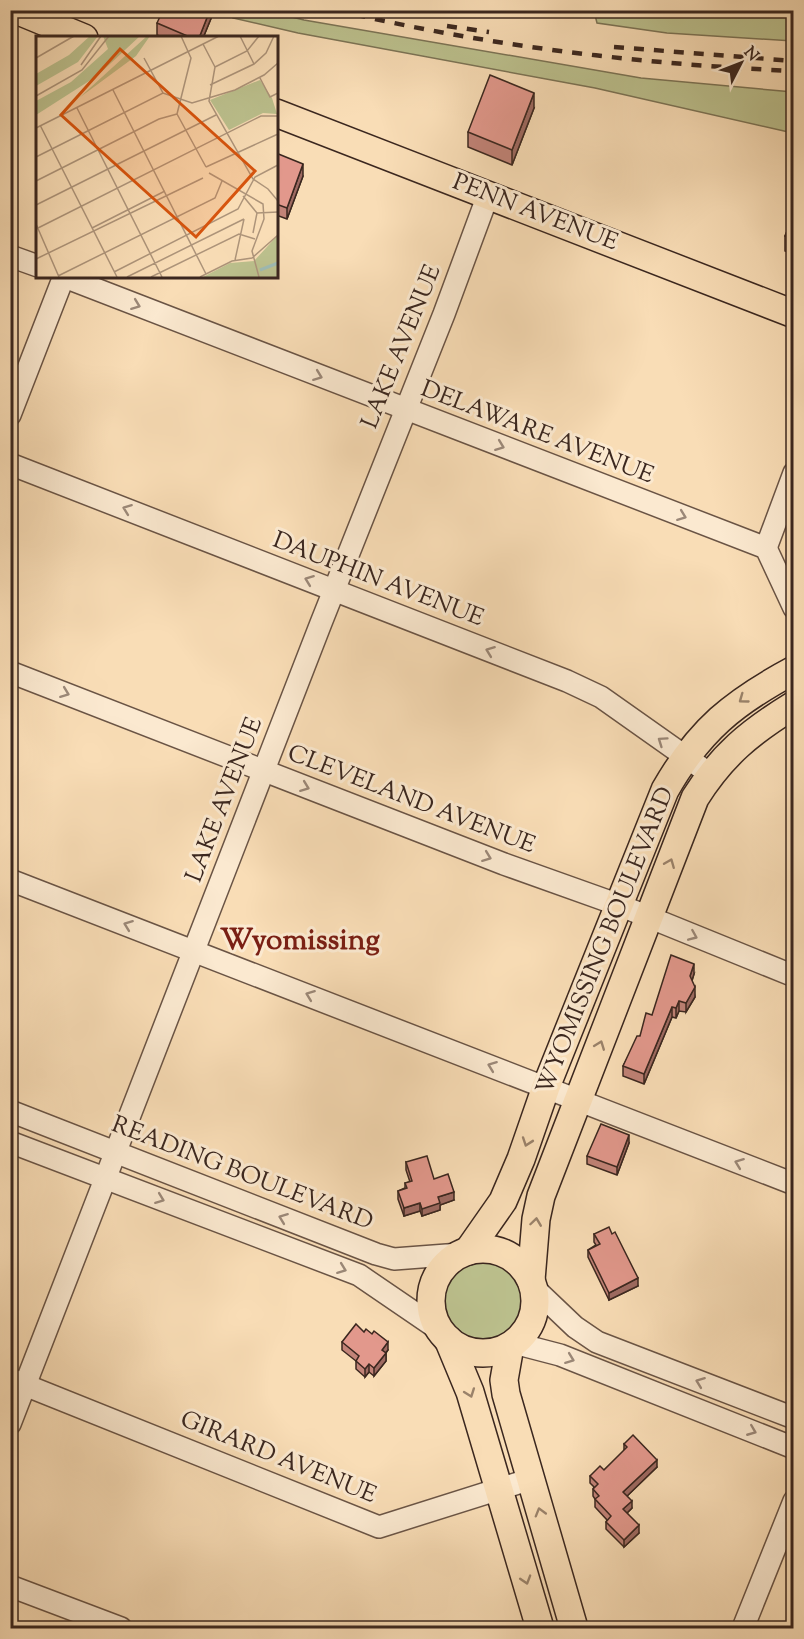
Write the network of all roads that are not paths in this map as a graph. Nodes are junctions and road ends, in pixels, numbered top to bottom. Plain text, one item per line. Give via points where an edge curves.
1 (16, 10) edge
2 (79, 36) edge
3 (278, 114) edge
4 (488, 195) junction
5 (10, 256) edge
6 (36, 266) edge
7 (62, 278) edge
8 (68, 278) edge
9 (794, 314) edge
10 (404, 409) junction
11 (10, 415) edge
12 (10, 464) edge
13 (794, 473) edge
14 (766, 548) junction
15 (334, 590) junction
16 (794, 608) edge
17 (794, 670) edge
18 (10, 672) edge
19 (794, 705) edge
20 (686, 758) junction
21 (264, 771) junction
22 (710, 774) junction
23 (10, 880) edge
24 (619, 905) junction
25 (648, 917) junction
26 (195, 950) junction
27 (794, 976) edge
28 (546, 1087) junction
29 (580, 1100) junction
30 (10, 1110) edge
31 (10, 1142) edge
32 (115, 1152) junction
33 (105, 1178) junction
34 (794, 1184) edge
35 (464, 1253) junction
36 (532, 1284) junction
37 (444, 1335) junction
38 (512, 1345) junction
39 (18, 1382) edge
40 (794, 1418) edge
41 (10, 1424) edge
42 (794, 1448) edge
43 (531, 1479) junction
44 (498, 1488) junction
45 (794, 1501) edge
46 (10, 1586) edge
47 (121, 1629) edge
48 (540, 1629) edge
49 (574, 1629) edge
50 (743, 1629) edge

1 - 2 main road
3 - 4 main road, PENN AVENUE
4 - 9 main road, PENN AVENUE
4 - 10 street, LAKE AVENUE
5 - 6 street
7 - 11 street
8 -> 10 street, DELAWARE AVENUE
10 -> 14 street, DELAWARE AVENUE
10 - 15 street, LAKE AVENUE
15 -> 12 street, DAUPHIN AVENUE
13 - 14 street
14 - 16 street
20 -> 15 street, DAUPHIN AVENUE via 601,697
15 - 21 street, LAKE AVENUE
17 -> 20 main road, WYOMISSING BOULEVARD via 729,709
18 -> 21 street, CLEVELAND AVENUE
19 - 22 main road, WYOMISSING BOULEVARD via 743,739
20 - 22 street, DAUPHIN AVENUE
20 - 24 main road, WYOMISSING BOULEVARD via 665,790
21 -> 24 street, CLEVELAND AVENUE
21 - 26 street, LAKE AVENUE
25 -> 22 main road, WYOMISSING BOULEVARD via 695,798
26 -> 23 street
24 - 25 street, CLEVELAND AVENUE
24 - 28 main road, WYOMISSING BOULEVARD
25 -> 27 street, CLEVELAND AVENUE
29 -> 25 main road, WYOMISSING BOULEVARD
28 -> 26 street
26 - 32 street, LAKE AVENUE
28 - 29 street
28 -> 35 main road, WYOMISSING BOULEVARD via 503,1202
34 -> 29 street
36 -> 29 main road, WYOMISSING BOULEVARD via 541,1196
30 - 32 street, READING BOULEVARD
31 - 33 street
32 - 33 street, LAKE AVENUE
35 -> 32 street, READING BOULEVARD via 394,1259 376,1254
33 -> 37 street via 359,1275
33 - 39 street, LAKE AVENUE
35 - 36 main road via 491,1250 505,1254 523,1268
35 - 37 main road via 441,1271 433,1288 432,1308
36 - 38 main road via 534,1315 524,1334
40 -> 36 street via 597,1342 575,1327
37 - 38 main road via 467,1351 481,1353
37 -> 44 main road via 470,1392
38 -> 42 street via 560,1355
38 - 43 main road via 505,1372 506,1394
39 - 41 street, LAKE AVENUE
39 - 44 street, GIRARD AVENUE via 379,1527
43 - 44 street, GIRARD AVENUE
49 -> 43 main road
44 -> 48 main road
45 - 50 street
46 - 47 street

